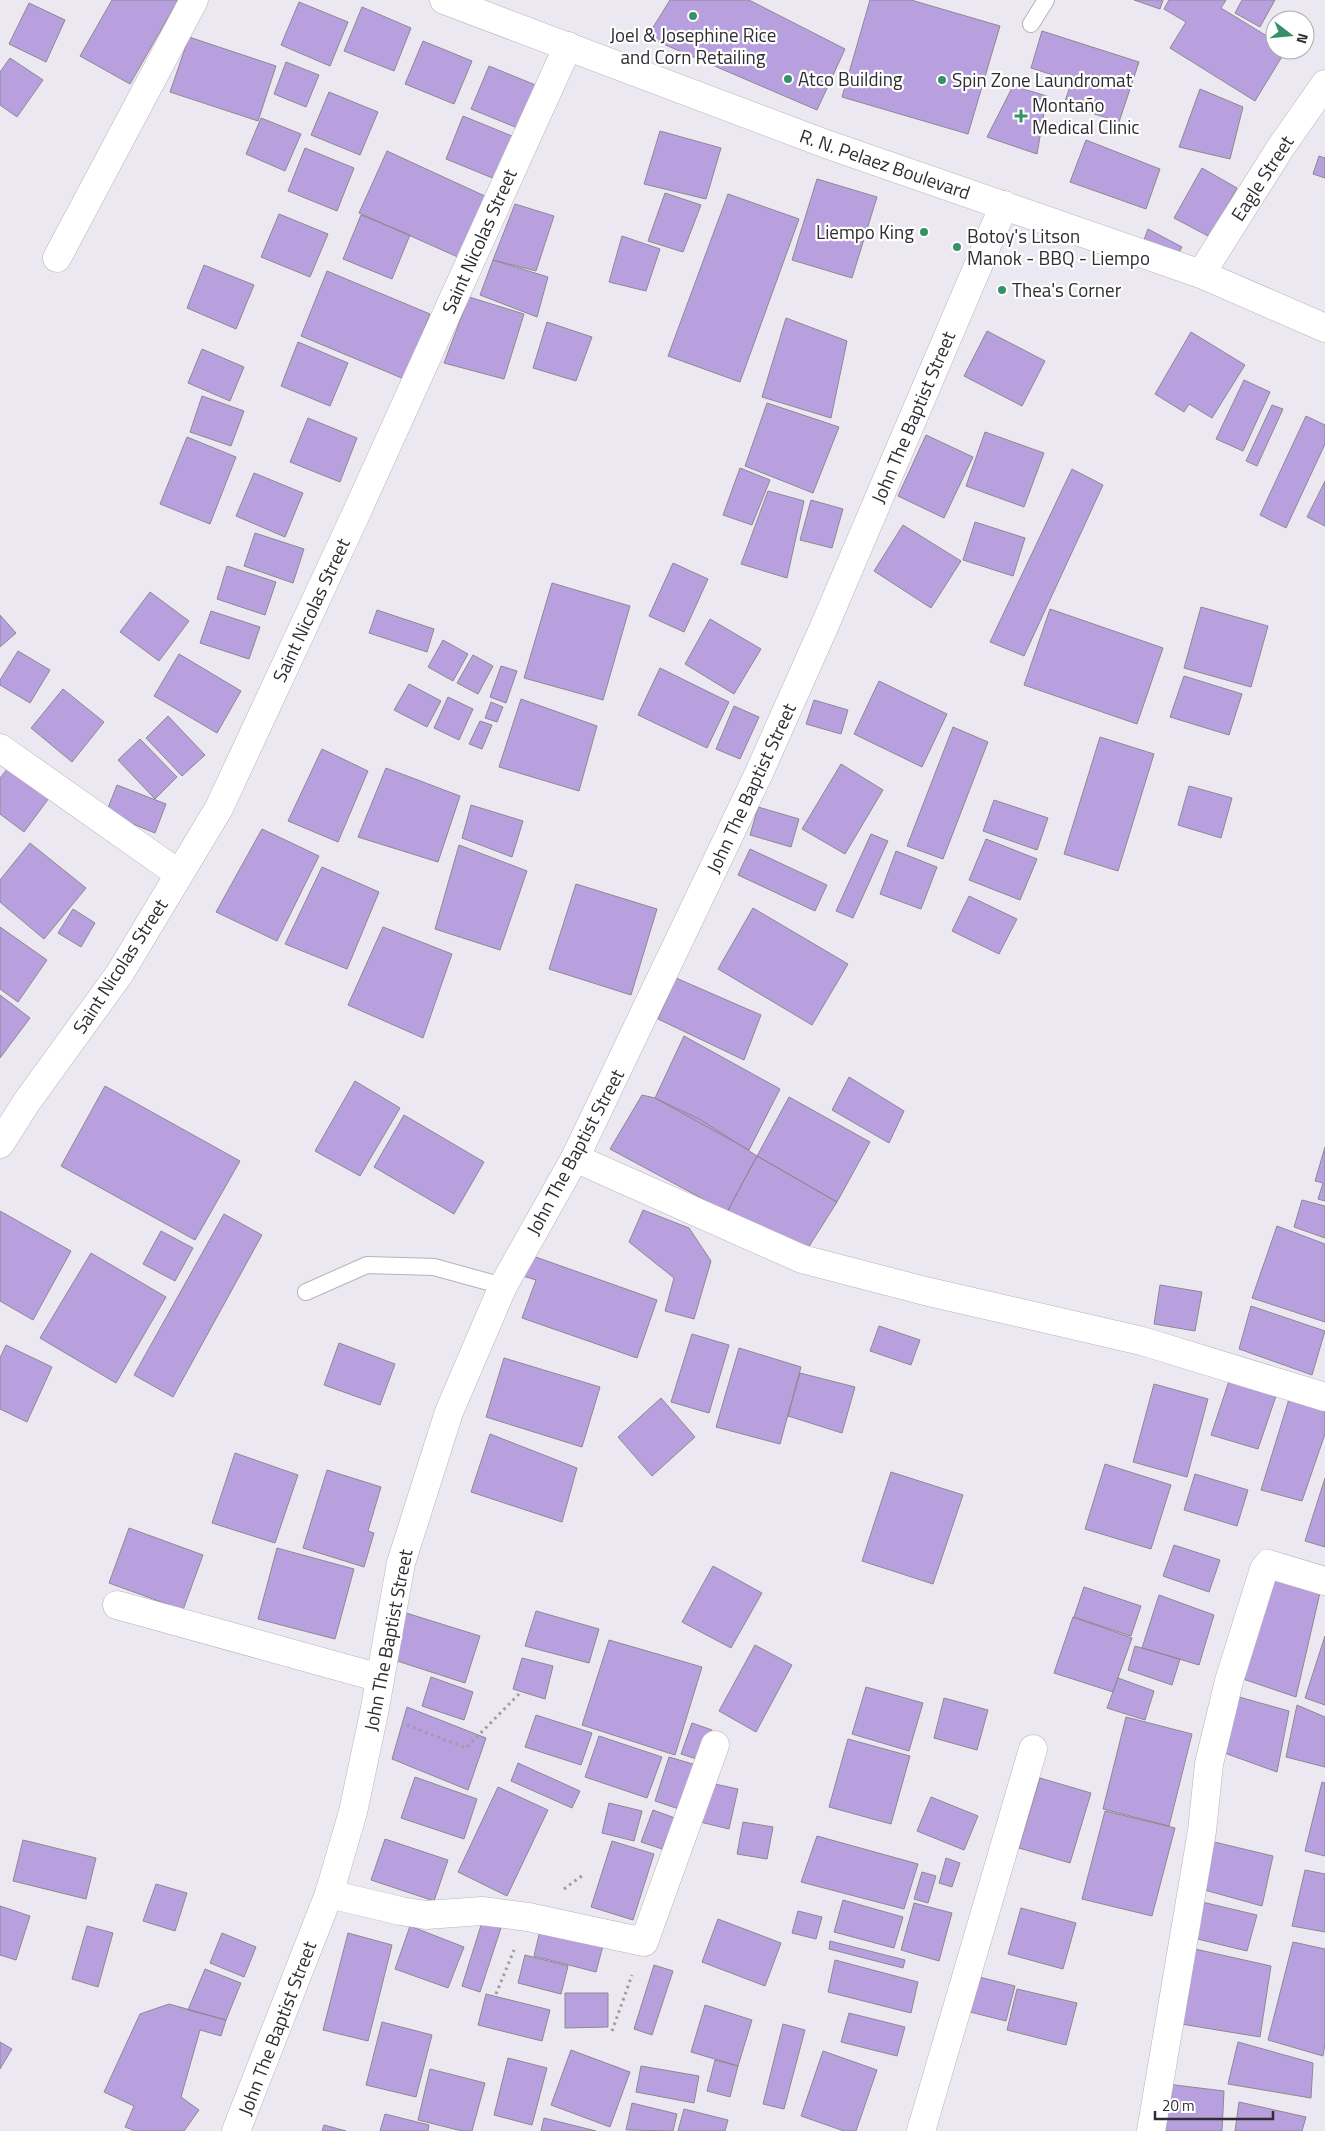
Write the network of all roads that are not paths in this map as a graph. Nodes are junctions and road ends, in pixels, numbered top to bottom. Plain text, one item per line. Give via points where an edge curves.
1 (194, 0) edge
2 (444, 0) edge
3 (1046, 0) edge
4 (1031, 24) dead end
5 (568, 46) junction
6 (1325, 84) edge
7 (1004, 205) junction
8 (57, 258) dead end
9 (1201, 274) junction
10 (1325, 328) edge
11 (0, 748) edge
12 (179, 874) junction
13 (0, 1144) edge
14 (575, 1158) junction
15 (503, 1286) junction
16 (306, 1292) dead end
17 (1325, 1397) edge
18 (1325, 1581) edge
19 (117, 1605) dead end
20 (380, 1678) junction
21 (715, 1744) dead end
22 (1033, 1749) dead end
23 (329, 1894) junction
24 (236, 2131) edge
25 (921, 2131) edge
26 (1151, 2131) edge

1 - 8 street
2 - 5 street, R. N. Pelaez Boulevard
3 - 4 lane
5 - 7 street, R. N. Pelaez Boulevard via 826,144
5 - 12 street, Saint Nicolas Street via 222,800
6 - 9 street, Eagle Street
7 - 9 street, R. N. Pelaez Boulevard
7 - 14 street, John The Baptist Street via 771,746
9 - 10 street, R. N. Pelaez Boulevard
11 - 12 street
12 - 13 street, Saint Nicolas Street via 120,973
14 - 15 street, John The Baptist Street
14 - 17 street via 802,1259 1142,1341
15 - 16 lane via 434,1267 367,1265
15 - 20 street, John The Baptist Street via 449,1412 400,1563
18 - 26 street via 1278,1565 1268,1564 1264,1569 1229,1681 1209,1764 1202,1831
19 - 20 street
20 - 23 street, John The Baptist Street via 353,1812
21 - 23 street via 644,1942 528,1916 482,1912 426,1915
22 - 25 street
23 - 24 street, John The Baptist Street

